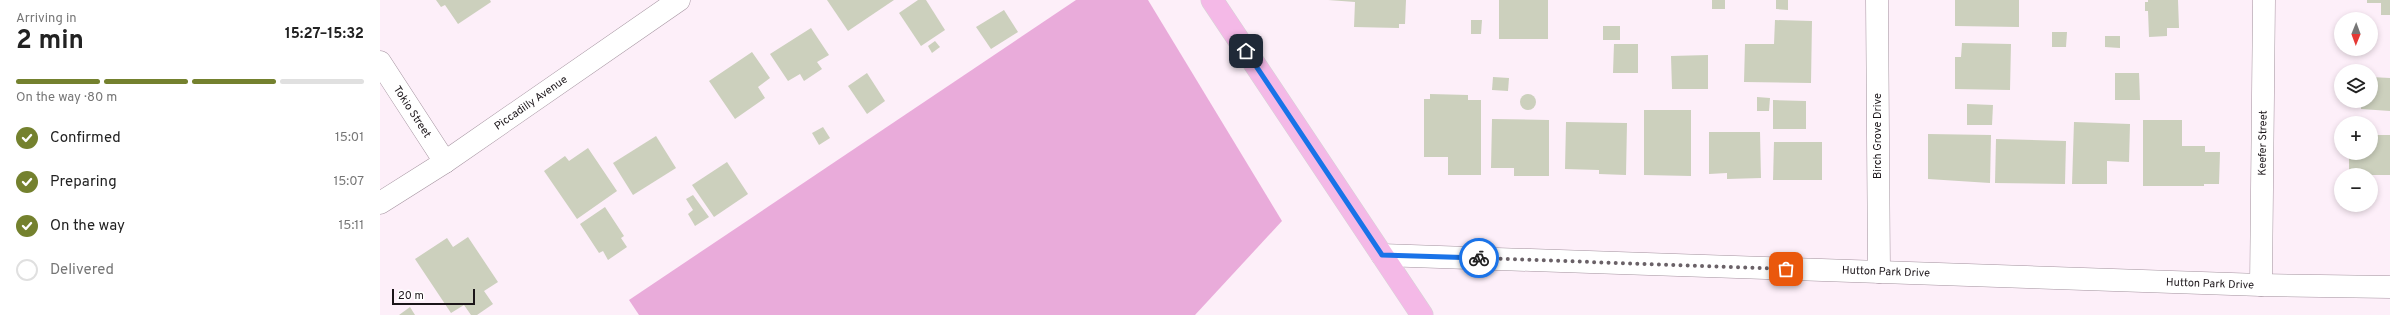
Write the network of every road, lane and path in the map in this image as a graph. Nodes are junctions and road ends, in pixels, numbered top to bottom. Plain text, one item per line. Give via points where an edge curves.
1 (679, 0) edge
2 (1212, 0) edge
3 (1877, 0) edge
4 (2264, 0) edge
5 (380, 62) edge
6 (445, 162) junction
7 (380, 203) edge
8 (1382, 255) junction
9 (1879, 272) junction
10 (2261, 285) junction
11 (2390, 287) edge
12 (1422, 315) edge

1 - 6 street, Piccadilly Avenue
2 - 8 main road
3 - 9 street, Birch Grove Drive
4 - 10 street, Keefer Street
5 - 6 street, Tokio Street
6 - 7 street, Piccadilly Avenue
8 - 9 street, Hutton Park Drive
8 - 12 main road
9 - 10 street, Hutton Park Drive
10 - 11 street, Hutton Park Drive

